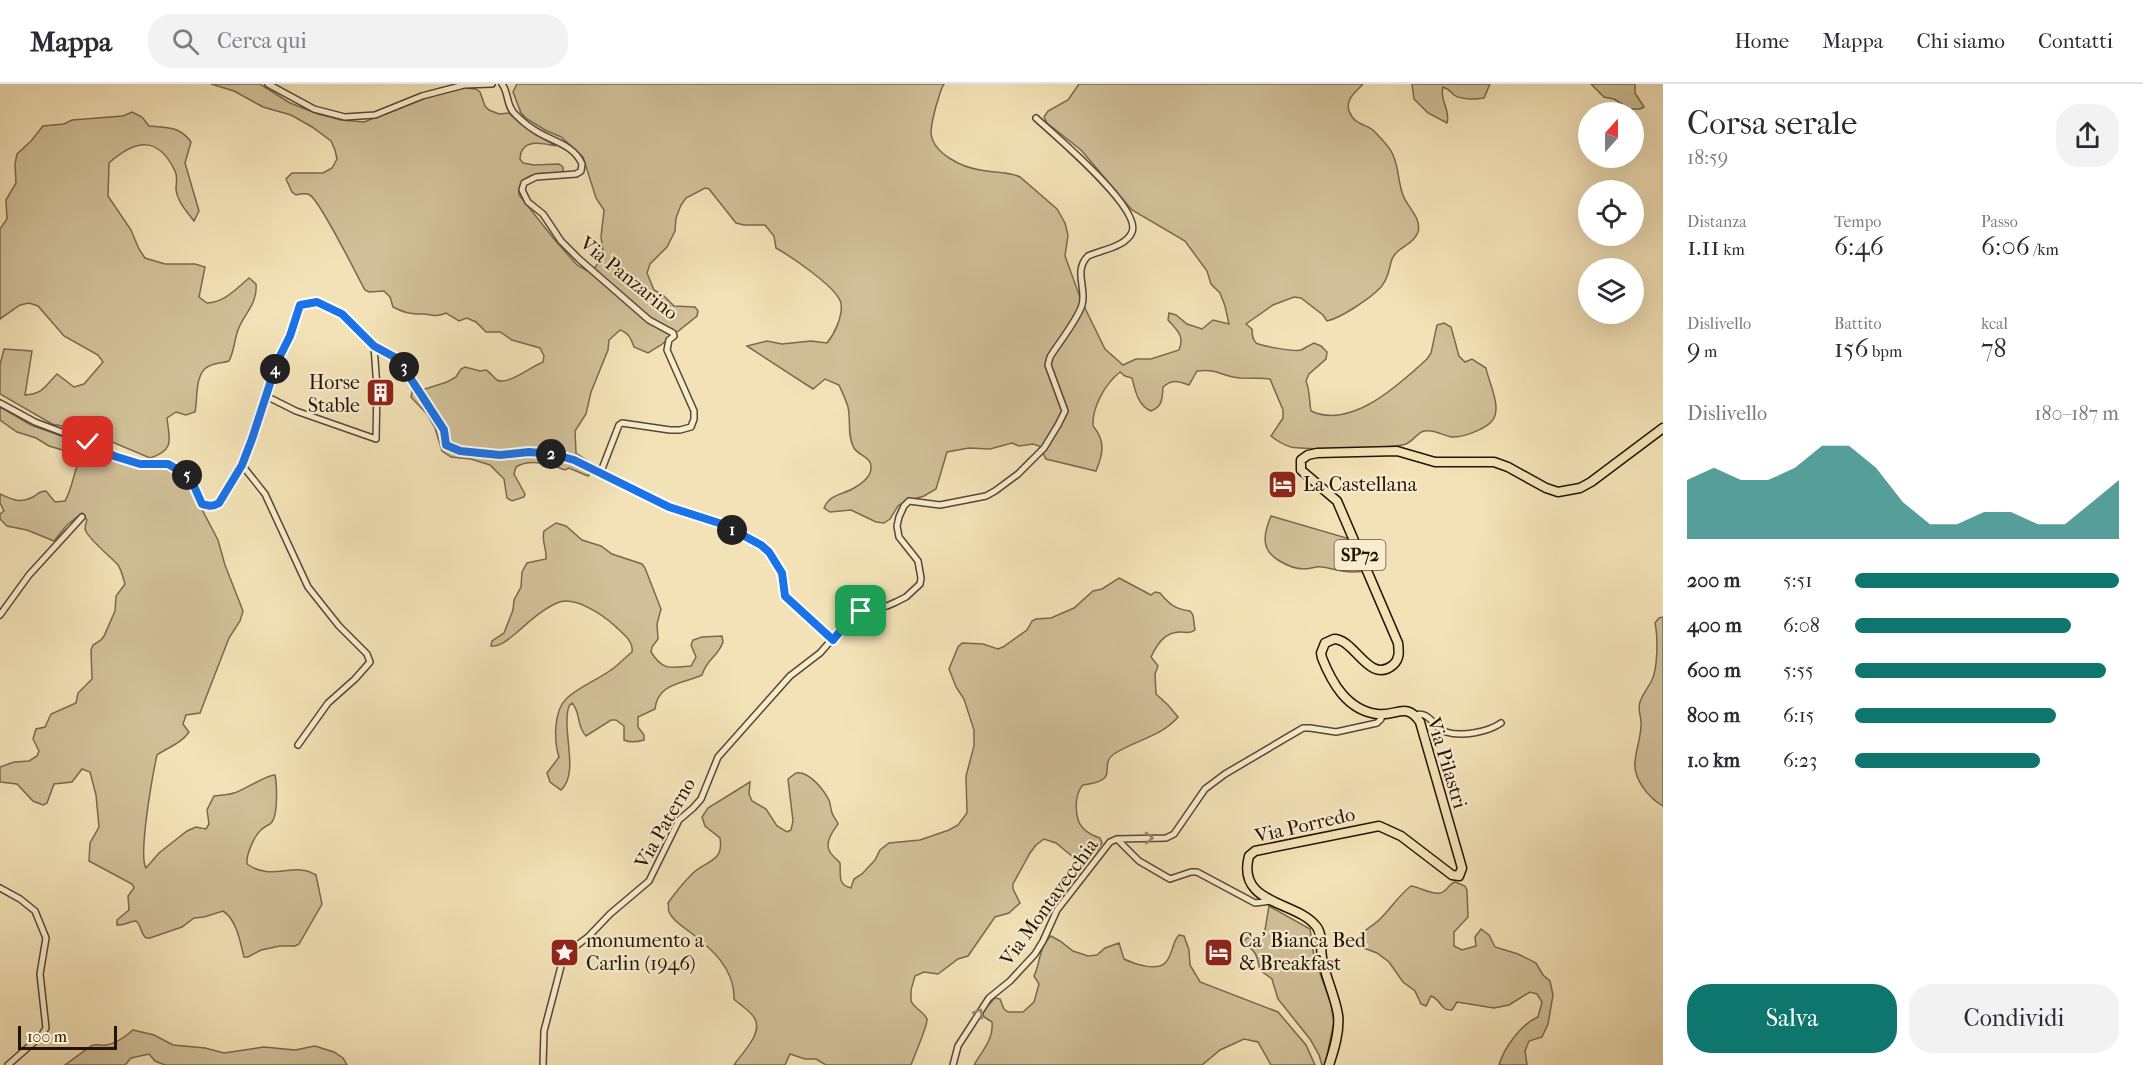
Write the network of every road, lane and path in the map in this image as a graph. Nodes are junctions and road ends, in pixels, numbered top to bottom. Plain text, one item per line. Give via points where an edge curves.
1 (268, 84) edge
2 (492, 84) edge
3 (502, 84) edge
4 (1036, 118) dead end
5 (374, 346) junction
6 (266, 396) junction
7 (0, 403) edge
8 (1663, 428) edge
9 (242, 465) junction
10 (600, 474) junction
11 (82, 518) dead end
12 (0, 615) edge
13 (833, 640) junction
14 (1382, 714) junction
15 (1415, 715) junction
16 (1502, 723) dead end
17 (298, 745) dead end
18 (1117, 839) junction
19 (1459, 876) joint
20 (0, 888) edge
21 (1272, 901) junction
22 (8, 1065) edge
23 (543, 1065) edge
24 (953, 1065) edge
25 (1329, 1065) edge

1 - 2 street via 314,109 345,117 375,115 464,85
3 - 10 street, Via Panzarino via 512,112 533,130 561,142 582,164 576,174 536,177 524,183 522,190 528,202 543,214 579,259 649,320 673,333 667,350 694,411 691,427 680,430 619,425
4 - 13 street, Via Paterno via 1079,155 1115,195 1133,226 1125,240 1084,261 1081,308 1048,365 1065,411 1044,448 995,491 940,505 909,501 898,516 897,526 899,537 918,561 920,584 896,602 861,611
5 - 6 street via 342,314 317,302 300,305
5 - 6 street via 376,439 296,411
5 - 10 street via 400,361 444,430 446,445 460,451 500,455 553,454
6 - 9 street
7 - 9 street via 114,456 140,464 168,464 190,477 202,504 210,507 219,503
8 - 14 main road, Via Pilastri / SP72 via 1591,482 1558,492 1494,462 1435,462 1397,451 1317,453 1302,459 1301,470 1337,501 1399,650 1392,666 1376,669 1345,641 1334,639 1325,643 1322,658 1342,696 1368,711
9 - 17 street via 265,494 308,587 370,662 328,703
10 - 13 street via 669,507 722,524 761,545 782,573 785,596
11 - 12 street via 29,574
13 - 23 street, Via Paterno via 790,676 718,758 700,799 679,820 649,881 564,955 544,1031
14 - 15 main road, Via Pilastri / SP72 via 1408,710
18 -> 14 street, Via Montavecchia via 1166,838 1174,834 1205,789 1303,728 1336,732 1377,723
15 - 16 street via 1425,714 1447,732 1471,732
15 - 19 main road, Via Pilastri via 1462,868
18 - 21 street via 1139,861 1170,879 1197,872 1255,903
24 -> 18 street, Via Montavecchia via 958,1046 989,998 1035,954 1057,910 1110,842
19 - 21 main road, Via Porredo via 1446,871 1401,836 1372,826 1251,854 1248,861 1252,884
20 - 22 street via 34,911 46,938 40,974 46,1028
21 - 25 main road, Via Porredo via 1318,929 1325,974 1338,1017

